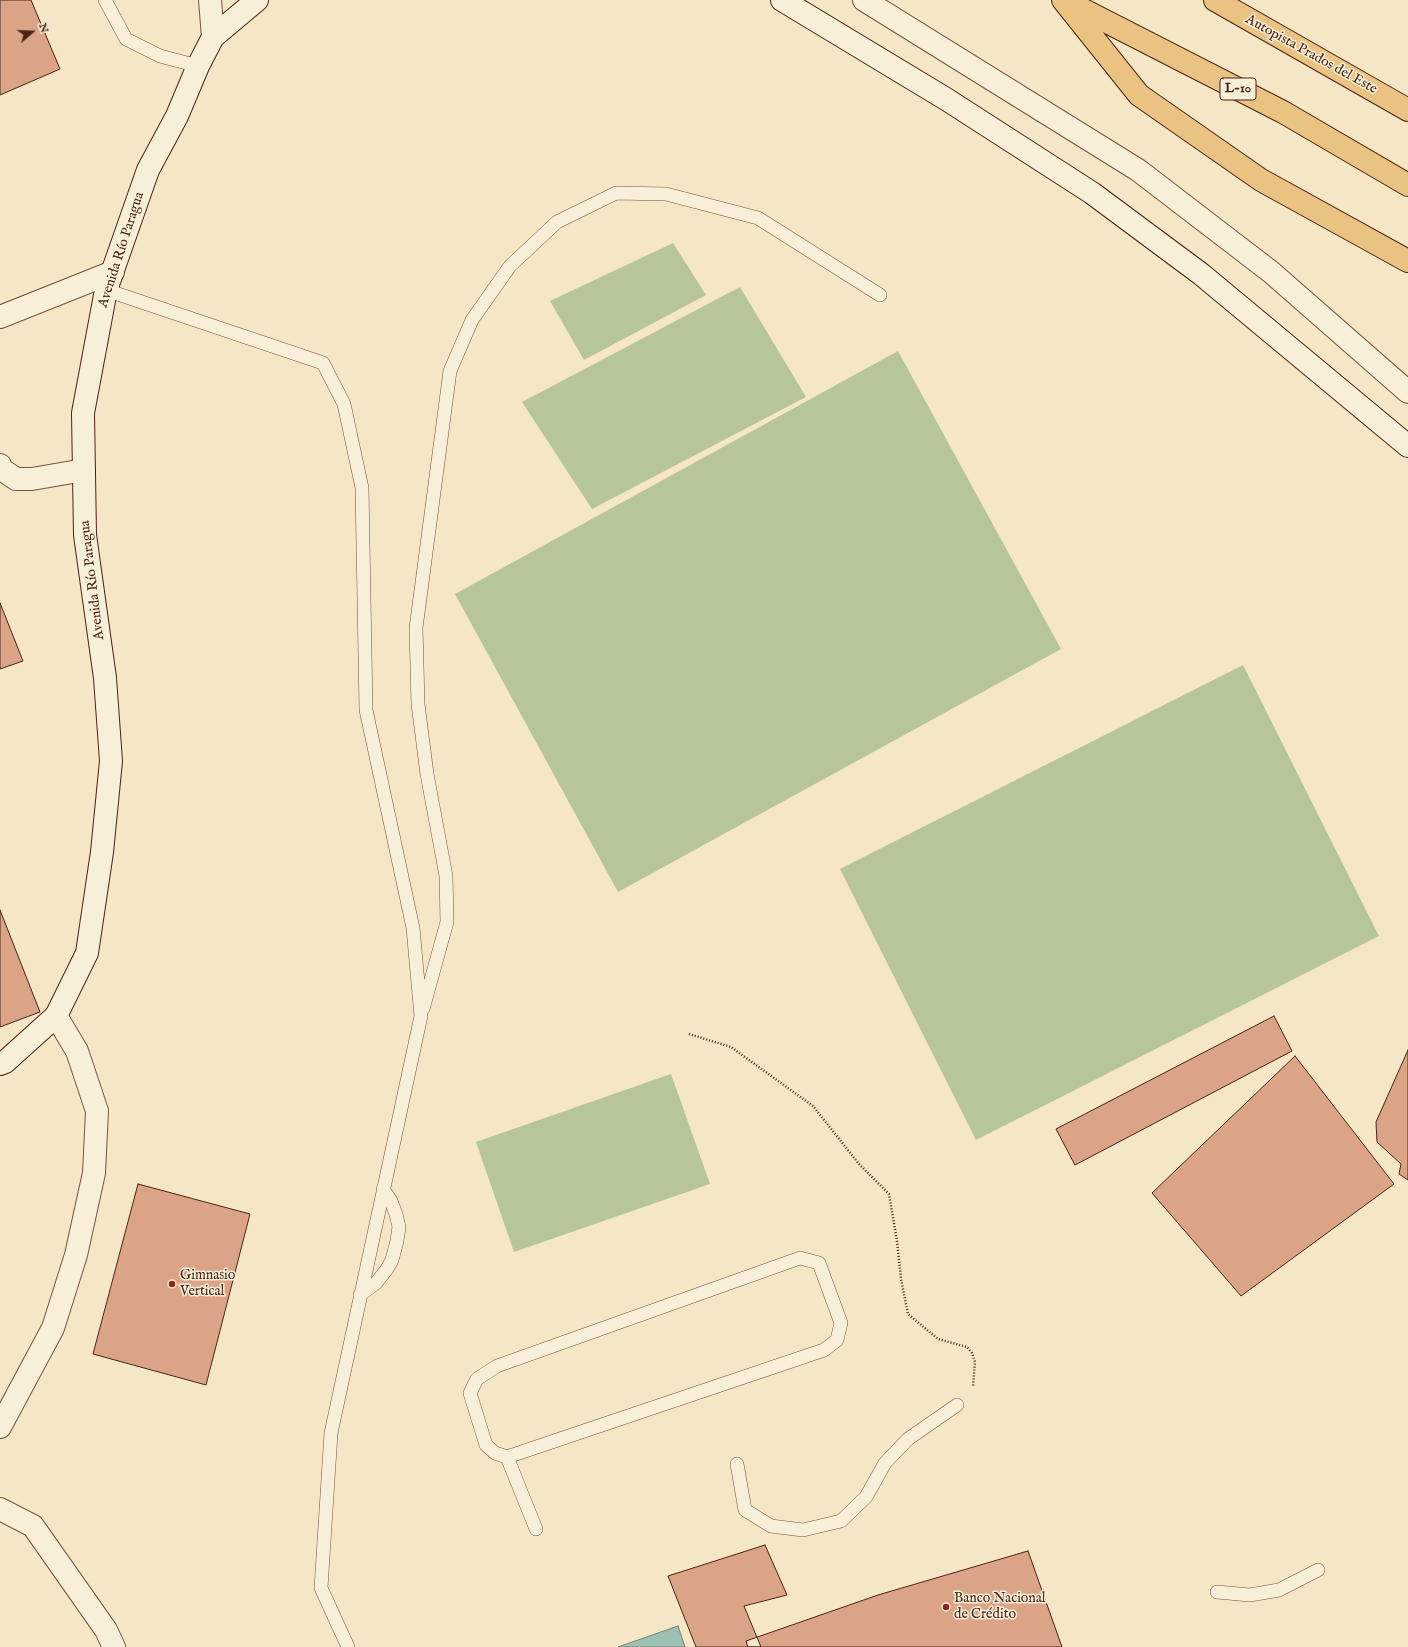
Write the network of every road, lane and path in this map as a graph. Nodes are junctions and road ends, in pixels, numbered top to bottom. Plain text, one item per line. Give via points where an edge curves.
1 (105, 0) edge
2 (210, 0) edge
3 (257, 0) edge
4 (782, 0) edge
5 (864, 0) edge
6 (1063, 0) edge
7 (1215, 0) edge
8 (213, 37) junction
9 (198, 66) junction
10 (1408, 110) edge
11 (1408, 185) edge
12 (1408, 261) edge
13 (109, 281) junction
14 (880, 295) dead end
15 (0, 317) edge
16 (1408, 392) edge
17 (1408, 446) edge
18 (0, 465) edge
19 (84, 470) junction
20 (56, 1016) junction
21 (421, 1016) junction
22 (689, 1034) dead end
23 (0, 1064) edge
24 (383, 1190) junction
25 (360, 1295) junction
26 (972, 1392) dead end
27 (957, 1405) dead end
28 (0, 1427) edge
29 (507, 1457) junction
30 (737, 1464) dead end
31 (0, 1509) edge
32 (536, 1529) dead end
33 (1318, 1570) dead end
34 (1216, 1592) dead end
35 (114, 1647) edge
36 (348, 1647) edge

1 - 9 lane via 126,39 160,56
2 - 8 main road
3 - 8 main road
4 - 17 main road via 946,98 1092,193 1201,274
5 - 16 main road via 1138,170 1271,272
6 - 11 highway, L-10 via 1282,112
6 - 12 highway via 1139,95 1261,180
7 - 10 highway, Autopista Prados del Este
8 - 9 main road, Avenida Río Paragua
9 - 13 main road, Avenida Río Paragua via 177,116 148,170
13 - 15 main road
13 - 19 main road, Avenida Río Paragua via 83,413
13 - 21 lane via 323,363 344,404 362,488 366,710 413,928
14 - 21 lane via 758,218 666,194 616,193 557,222 510,266 472,320 450,370 416,628 418,704 446,884 447,922
18 - 19 main road via 1,469 16,479 32,479
19 - 20 main road, Avenida Río Paragua via 85,535 105,678 111,761 102,852 87,954
20 - 23 main road, Avenida Río Paragua via 6,1062
20 - 28 main road via 78,1051 98,1111 94,1173 76,1255 53,1328
21 - 24 lane
22 - 26 path via 732,1047 813,1106 859,1164 889,1194 908,1314 938,1339 967,1347 972,1353 975,1362
24 - 25 lane
24 - 25 lane via 396,1214 399,1227 397,1241 387,1268 376,1283
25 - 36 lane via 331,1433 321,1588
27 - 30 lane via 908,1439 885,1463 866,1497 841,1521 803,1530 771,1526 745,1510
29 - 29 lane via 824,1350 837,1340 842,1323 819,1263 800,1258 497,1366 477,1379 470,1393 486,1445 495,1453
29 - 32 lane
31 - 35 main road via 33,1526 106,1630
33 - 34 lane via 1279,1590 1250,1595

